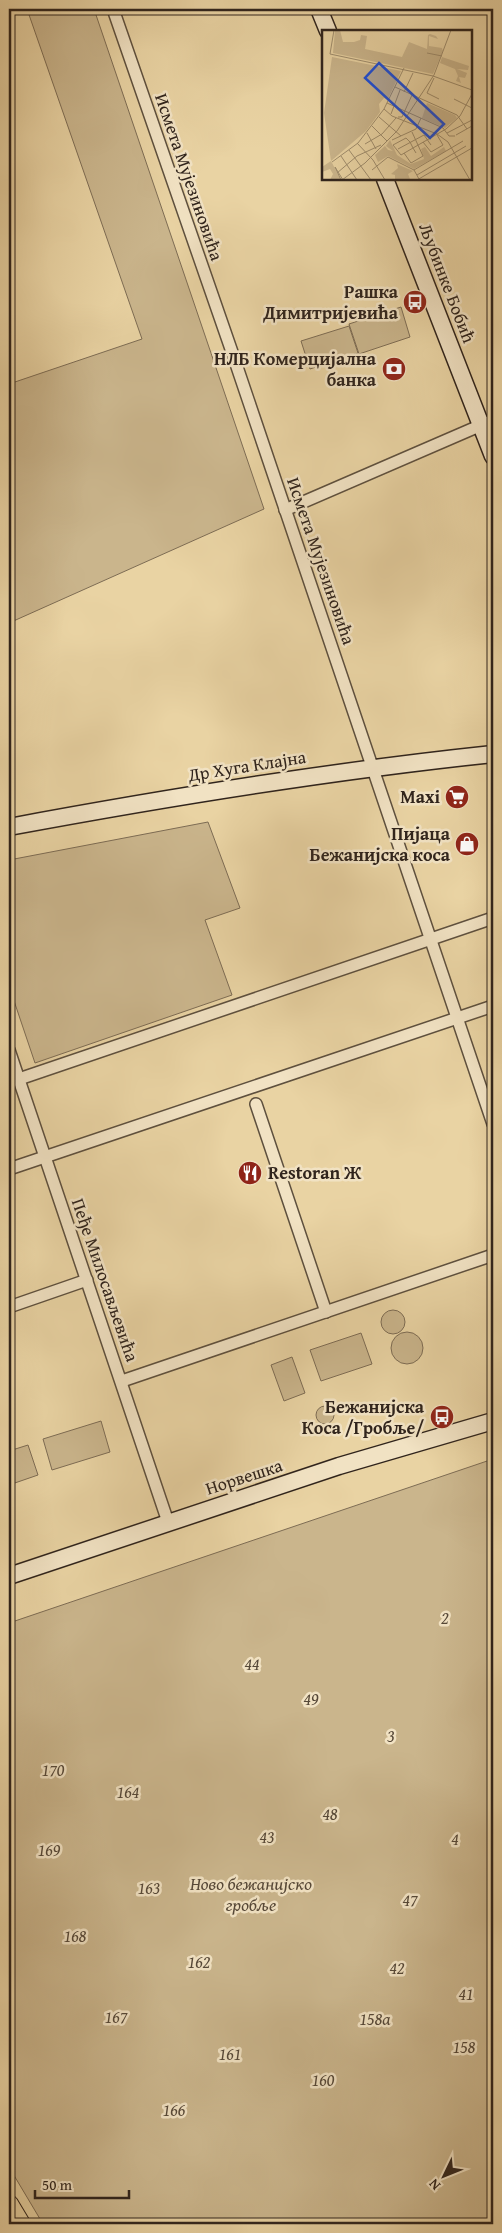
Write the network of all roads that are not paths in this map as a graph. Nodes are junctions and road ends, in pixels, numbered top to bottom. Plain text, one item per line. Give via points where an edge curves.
1 (113, 9) edge
2 (319, 9) edge
3 (328, 30) edge
4 (385, 180) edge
5 (487, 423) edge
6 (493, 456) edge
7 (285, 510) junction
8 (493, 754) edge
9 (372, 768) junction
10 (9, 827) edge
11 (493, 918) edge
12 (430, 939) junction
13 (493, 1006) edge
14 (457, 1018) junction
15 (9, 1050) edge
16 (19, 1079) junction
17 (256, 1104) dead end
18 (493, 1124) edge
19 (45, 1158) junction
20 (9, 1169) edge
21 (493, 1255) edge
22 (87, 1280) junction
23 (9, 1307) edge
24 (326, 1312) junction
25 (122, 1381) junction
26 (493, 1421) edge
27 (168, 1522) junction
28 (9, 1576) edge
29 (9, 2204) edge
30 (21, 2224) edge

1 - 7 street, Исмета Мујезиновића
2 - 3 main road
4 - 5 main road, Љубинке Бобић
5 - 6 main road, Љубинке Бобић
5 - 7 street
7 - 9 street, Исмета Мујезиновића
8 - 9 main road, Др Хуга Клајна
9 - 10 main road, Др Хуга Клајна via 138,803
9 - 12 street, Исмета Мујезиновића
11 - 12 street
12 - 14 street, Исмета Мујезиновића
12 - 16 street
13 - 14 street
14 - 18 street, Исмета Мујезиновића
14 - 19 street
15 - 16 street, Пеђе Милосављевића
16 - 19 street, Пеђе Милосављевића
17 - 24 street
19 - 20 street
19 - 22 street, Пеђе Милосављевића
21 - 24 street
22 - 23 street
22 - 25 street, Пеђе Милосављевића
24 - 25 street
25 - 27 street, Пеђе Милосављевића
26 - 27 main road, Норвешка
27 - 28 main road, Норвешка
29 - 30 main road

